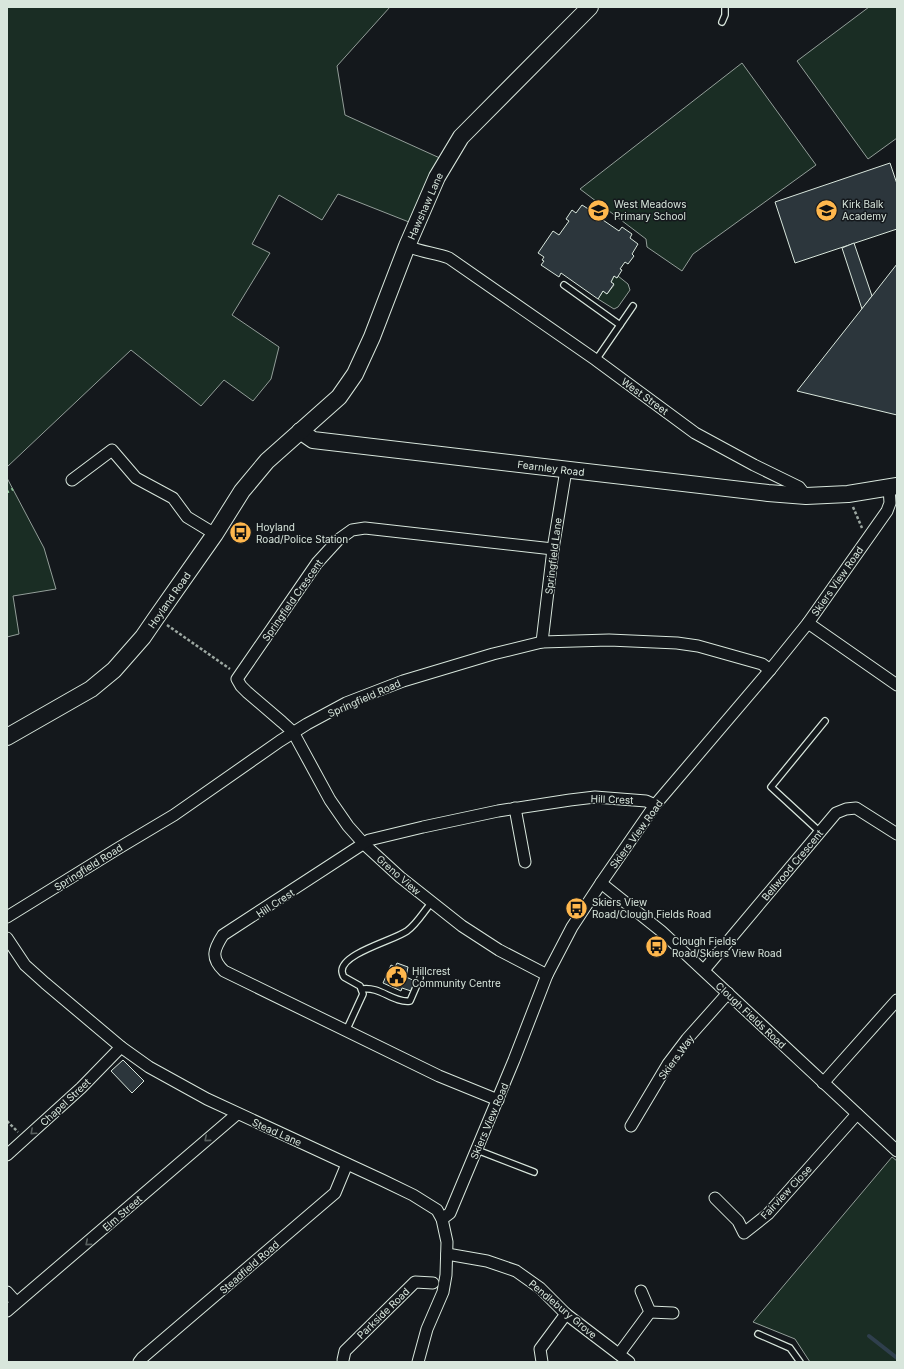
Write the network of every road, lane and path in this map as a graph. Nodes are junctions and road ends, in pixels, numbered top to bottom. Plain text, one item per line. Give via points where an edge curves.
1 (590, 7) edge
2 (725, 7) edge
3 (722, 22) dead end
4 (407, 246) junction
5 (564, 285) dead end
6 (633, 306) dead end
7 (620, 325) junction
8 (596, 360) junction
9 (300, 431) junction
10 (566, 470) junction
11 (72, 480) dead end
12 (893, 486) edge
13 (848, 494) junction
14 (806, 496) junction
15 (215, 534) junction
16 (866, 540) junction
17 (553, 550) junction
18 (156, 618) junction
19 (808, 623) junction
20 (542, 642) junction
21 (770, 670) junction
22 (239, 676) junction
23 (897, 685) edge
24 (825, 721) dead end
25 (293, 732) junction
26 (7, 737) edge
27 (655, 805) junction
28 (515, 808) junction
29 (820, 832) junction
30 (897, 834) edge
31 (364, 844) junction
32 (525, 862) dead end
33 (601, 883) junction
34 (432, 902) junction
35 (7, 917) edge
36 (7, 938) edge
37 (704, 970) junction
38 (547, 975) junction
39 (420, 978) dead end
40 (362, 989) junction
41 (728, 993) junction
42 (897, 1000) edge
43 (346, 1031) junction
44 (122, 1048) junction
45 (823, 1083) junction
46 (498, 1100) junction
47 (237, 1114) junction
48 (857, 1114) junction
49 (7, 1120) edge
50 (632, 1126) dead end
51 (21, 1136) dead end
52 (477, 1150) junction
53 (897, 1151) edge
54 (7, 1155) edge
55 (347, 1164) junction
56 (534, 1172) dead end
57 (715, 1198) dead end
58 (442, 1219) junction
59 (447, 1254) junction
60 (433, 1283) dead end
61 (641, 1291) dead end
62 (7, 1292) edge
63 (16, 1302) junction
64 (7, 1311) edge
65 (650, 1312) junction
66 (673, 1313) dead end
67 (566, 1314) junction
68 (758, 1334) dead end
69 (619, 1354) junction
70 (340, 1361) edge
71 (139, 1362) edge
72 (355, 1362) edge
73 (418, 1362) edge
74 (542, 1362) edge
75 (629, 1362) edge
76 (800, 1362) edge

1 - 4 main road, Hawshaw Lane via 462,137 437,177
2 - 3 lane
4 - 8 street, West Street via 449,258
4 - 9 main road, Hawshaw Lane via 372,338 355,374 339,397
5 - 7 lane
6 - 7 lane
7 - 8 lane
8 - 14 street, West Street via 695,432 799,487
9 - 10 main road, Fearnley Road via 313,440
9 - 15 main road, Hoyland Road via 267,461 242,491
10 - 14 main road, Fearnley Road
10 - 17 street, Springfield Lane
11 - 15 street via 112,450 136,478 173,498 187,517
12 - 13 main road
12 - 16 street, Skiers View Road via 887,510
13 - 14 main road
13 - 16 path
15 - 18 main road, Hoyland Road
16 - 19 street, Skiers View Road
17 - 20 street, Springfield Lane
17 - 22 street, Springfield Crescent via 365,528 352,530 338,540 317,562
18 - 22 path
18 - 26 main road, Hoyland Road via 114,670 91,689
19 - 21 street, Skiers View Road
19 - 23 street
20 - 21 street, Springfield Road via 609,640 678,643 762,664
20 - 25 street, Springfield Road via 403,681 346,704
21 - 27 street, Skiers View Road
22 - 25 street via 237,679 241,686
24 - 29 lane via 771,787
25 - 31 street, Greno View via 330,800
25 - 35 street, Springfield Road via 174,815
27 - 28 street, Hill Crest via 646,801 595,797
27 - 33 street, Skiers View Road
28 - 31 street, Hill Crest via 423,827 369,840
28 - 32 street
29 - 30 street, Bellwood Crescent via 836,813 856,808
29 - 37 street, Bellwood Crescent
31 - 34 street, Greno View
31 - 43 street, Hill Crest via 223,935 216,947 215,957 217,964 224,971
33 - 37 street, Clough Fields Road via 662,931
33 - 38 street, Skiers View Road via 572,927
34 - 38 street, Greno View via 480,938
34 - 40 lane via 408,930 348,960 342,971 344,977
36 - 44 street, Stead Lane via 30,970
37 - 41 street, Clough Fields Road
38 - 46 street, Skiers View Road
39 - 40 lane via 410,1001 404,1002 371,988
40 - 43 lane via 362,1000
41 - 45 street, Clough Fields Road
41 - 50 street, Skiers Way via 668,1064
42 - 45 street
43 - 46 street, Hill Crest via 439,1076
44 - 47 street, Stead Lane via 149,1067
44 -> 54 street, Chapel Street
45 - 48 street, Clough Fields Road
46 - 52 street, Skiers View Road
47 - 55 street, Stead Lane
47 -> 63 street, Elm Street
48 - 53 street, Clough Fields Road
48 - 57 street, Fairview Close via 768,1214 744,1233 738,1221
49 - 51 path
52 - 56 lane
52 - 58 street, Skiers View Road via 450,1213
55 - 58 street, Stead Lane via 430,1205 437,1210
55 - 71 street, Steadfield Road via 335,1193
58 - 59 street, Stead Lane
59 - 67 street, Pendlebury Grove via 487,1261 516,1271 540,1288
59 - 73 street, Stead Lane via 443,1292 426,1329
60 - 70 street, Parkside Road via 415,1282 345,1351
61 - 65 street
62 - 63 street
63 - 64 street, Elm Street
65 - 66 street
65 - 69 street
67 - 69 street, Pendlebury Grove
67 - 74 street via 540,1349
68 - 76 lane via 790,1348
69 - 75 street, Pendlebury Grove
70 - 72 street, Parkside Road

